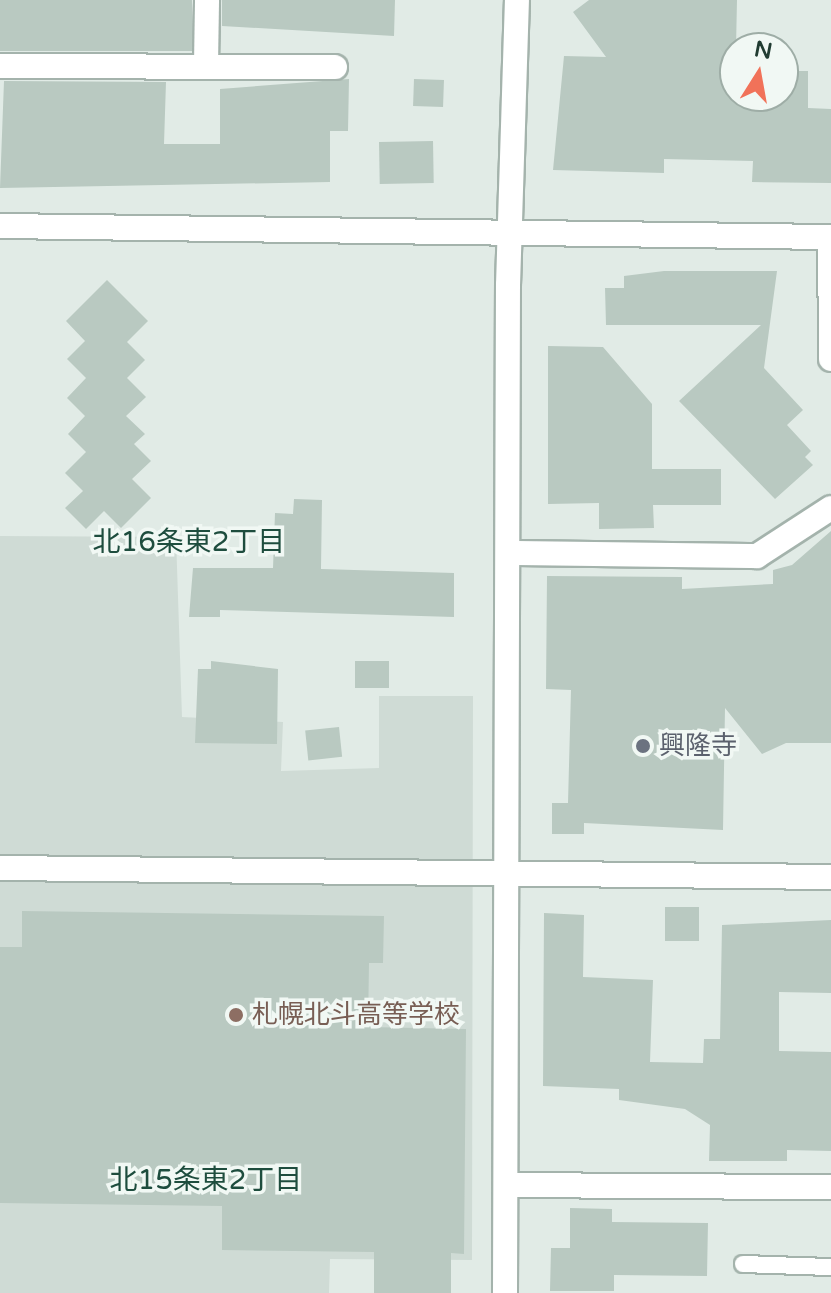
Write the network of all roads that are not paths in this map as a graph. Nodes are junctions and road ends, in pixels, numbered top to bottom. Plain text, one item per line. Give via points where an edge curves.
1 (207, 0) edge
2 (517, 0) edge
3 (206, 65) junction
4 (0, 66) edge
5 (335, 67) dead end
6 (0, 226) edge
7 (515, 233) junction
8 (831, 237) edge
9 (831, 359) edge
10 (831, 508) edge
11 (509, 553) junction
12 (0, 868) edge
13 (510, 876) junction
14 (831, 877) edge
15 (508, 1185) junction
16 (831, 1187) edge
17 (743, 1264) dead end
18 (831, 1267) edge
19 (505, 1293) edge

1 - 3 street
2 - 7 street
3 - 4 street
3 - 5 street
6 - 7 street
7 - 8 street
7 - 11 street via 508,285
8 - 9 street
10 - 11 street via 757,556
11 - 13 street
12 - 13 street
13 - 14 street
13 - 15 street
15 - 16 street
15 - 19 street
17 - 18 lane

